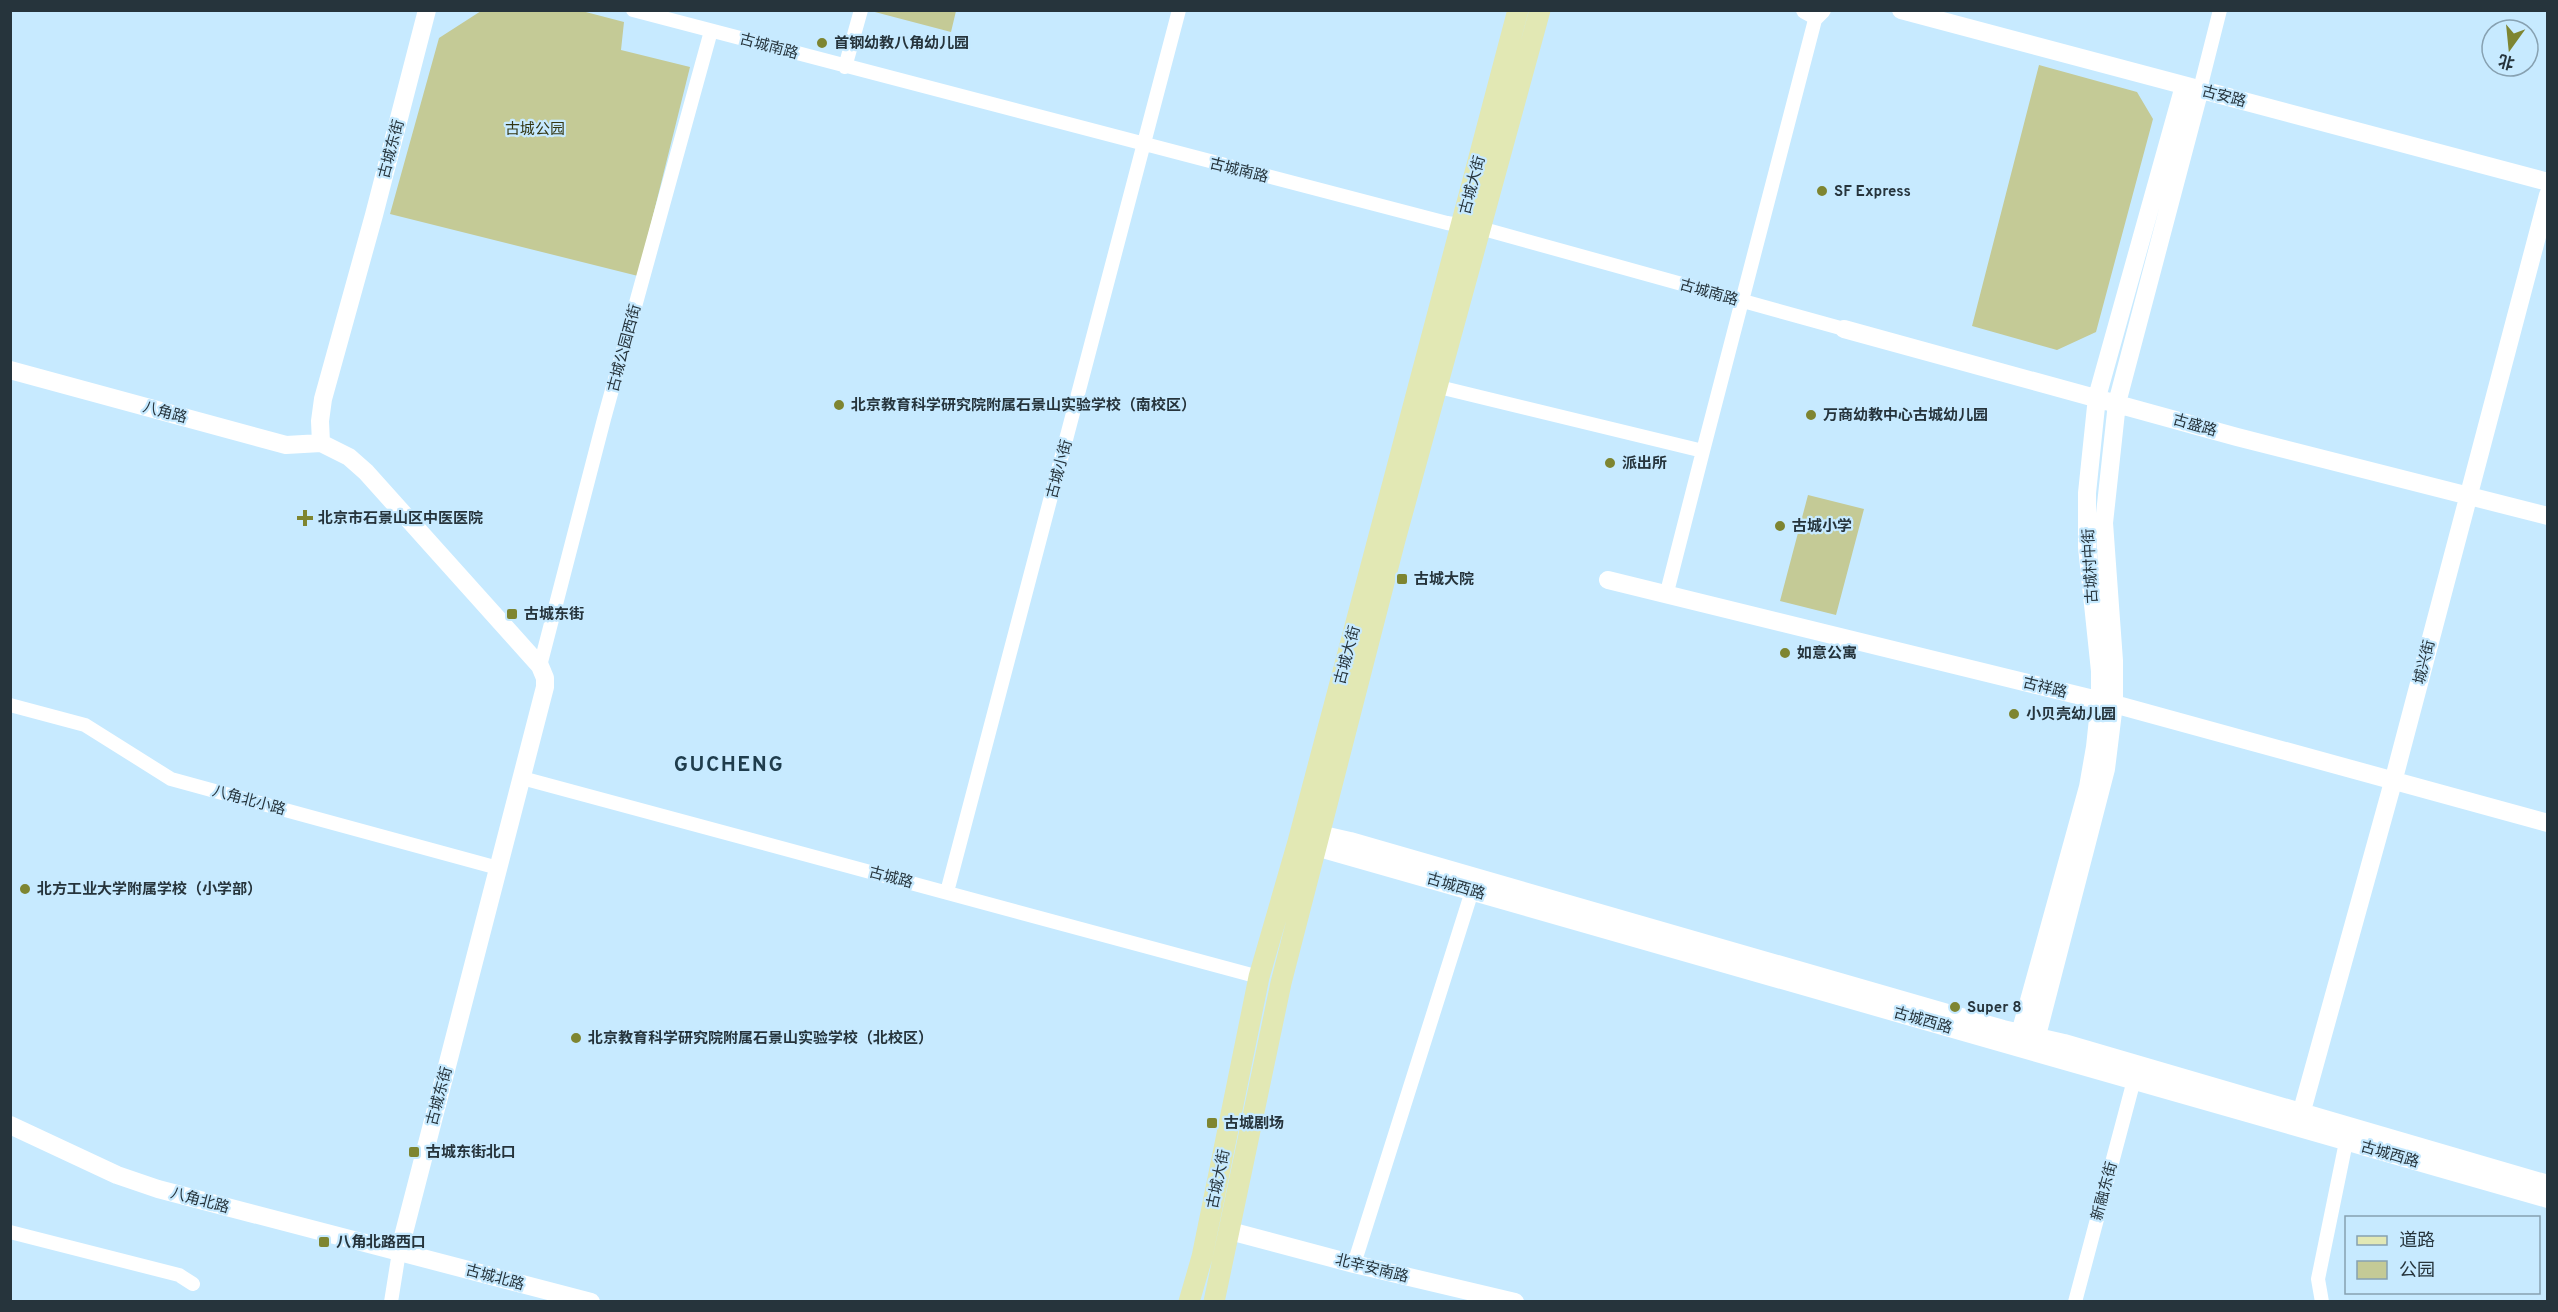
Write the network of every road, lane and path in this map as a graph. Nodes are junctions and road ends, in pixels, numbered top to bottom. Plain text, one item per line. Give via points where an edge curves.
1 (427, 10) edge
2 (633, 10) edge
3 (861, 10) edge
4 (1179, 10) edge
5 (1518, 10) edge
6 (1540, 10) edge
7 (1901, 10) edge
8 (2220, 10) edge
9 (1814, 12) edge
10 (711, 31) junction
11 (845, 67) junction
12 (2192, 87) junction
13 (1144, 146) junction
14 (2547, 182) edge
15 (2547, 195) edge
16 (1471, 226) junction
17 (1742, 301) junction
18 (1844, 330) joint
19 (10, 370) edge
20 (1438, 387) junction
21 (2097, 398) junction
22 (2117, 403) junction
23 (321, 443) junction
24 (1703, 451) junction
25 (2467, 495) junction
26 (2547, 516) edge
27 (1608, 580) dead end
28 (1666, 592) junction
29 (540, 666) junction
30 (2107, 702) junction
31 (10, 705) edge
32 (522, 778) junction
33 (2393, 782) junction
34 (2547, 823) edge
35 (1309, 838) junction
36 (498, 868) junction
37 (1472, 891) junction
38 (947, 892) junction
39 (1259, 977) junction
40 (2027, 1042) junction
41 (2133, 1080) junction
42 (2299, 1120) junction
43 (10, 1125) edge
44 (2346, 1142) junction
45 (2547, 1184) edge
46 (2547, 1199) edge
47 (1230, 1231) junction
48 (10, 1232) edge
49 (399, 1252) junction
50 (1354, 1264) junction
51 (193, 1284) dead end
52 (391, 1302) edge
53 (591, 1302) edge
54 (1189, 1302) edge
55 (1214, 1302) edge
56 (1515, 1302) edge
57 (2075, 1302) edge
58 (2322, 1302) edge

1 - 23 street, 古城东街 via 322,399
2 - 10 street, 古城南路
3 - 11 street
4 - 13 street, 古城小街
5 - 16 main road, 古城大街
6 - 16 main road, 古城大街
7 - 12 street, 古安路
8 - 12 street
9 - 17 street
10 - 11 street, 古城南路
10 - 29 street, 古城公园西街
11 - 13 street, 古城南路
12 - 14 street, 古安路
12 - 21 street, 古城村中街
12 - 22 street, 古城村中街
13 - 16 street, 古城南路
13 - 38 street, 古城小街
15 - 25 street, 城兴街
16 - 17 street, 古城南路
16 - 20 main road, 古城大街
16 - 35 main road, 古城大街
17 - 18 street, 古城南路
17 - 24 street
18 - 21 street, 古盛路
19 - 23 street, 八角路 via 286,445
20 - 24 street
20 - 35 main road, 古城大街
21 - 22 street, 古盛路
21 - 30 street, 古城村中街 via 2087,494 2087,547
22 - 25 street, 古盛路
22 - 30 street, 古城村中街 via 2104,523 2114,661
23 - 29 street via 349,457 366,472
24 - 28 street
25 - 26 street, 古盛路
25 - 33 street, 城兴街
27 - 28 street, 古祥路
28 - 30 street, 古祥路
29 - 32 street, 古城东街 via 545,687
30 - 33 street, 古祥路
30 - 40 street, 古城村中街
31 - 36 street, 八角北小路 via 85,725 171,779
32 - 36 street, 古城东街
32 - 38 street, 古城路
33 - 34 street, 古祥路
33 - 42 street, 城兴街
35 - 37 street, 古城西路
35 - 39 main road, 古城大街
35 - 40 street, 古城西路
35 - 47 main road, 古城大街
36 - 49 street, 古城东街
37 - 40 street, 古城西路
37 - 50 street
38 - 39 street, 古城路
39 - 54 main road, 古城大街 via 1202,1257
40 - 41 street, 古城西路
40 - 42 street, 古城西路
41 - 42 street, 古城西路
41 - 57 street, 新融东街
42 - 44 street, 古城西路
42 - 45 street, 古城西路
43 - 49 street, 八角北路 via 148,1186
44 - 46 street, 古城西路
44 - 58 street via 2318,1279
47 - 50 street, 北辛安南路
47 - 55 main road, 古城大街
48 - 51 street via 179,1275
49 - 52 street
49 - 53 street, 古城北路
50 - 56 street, 北辛安南路

